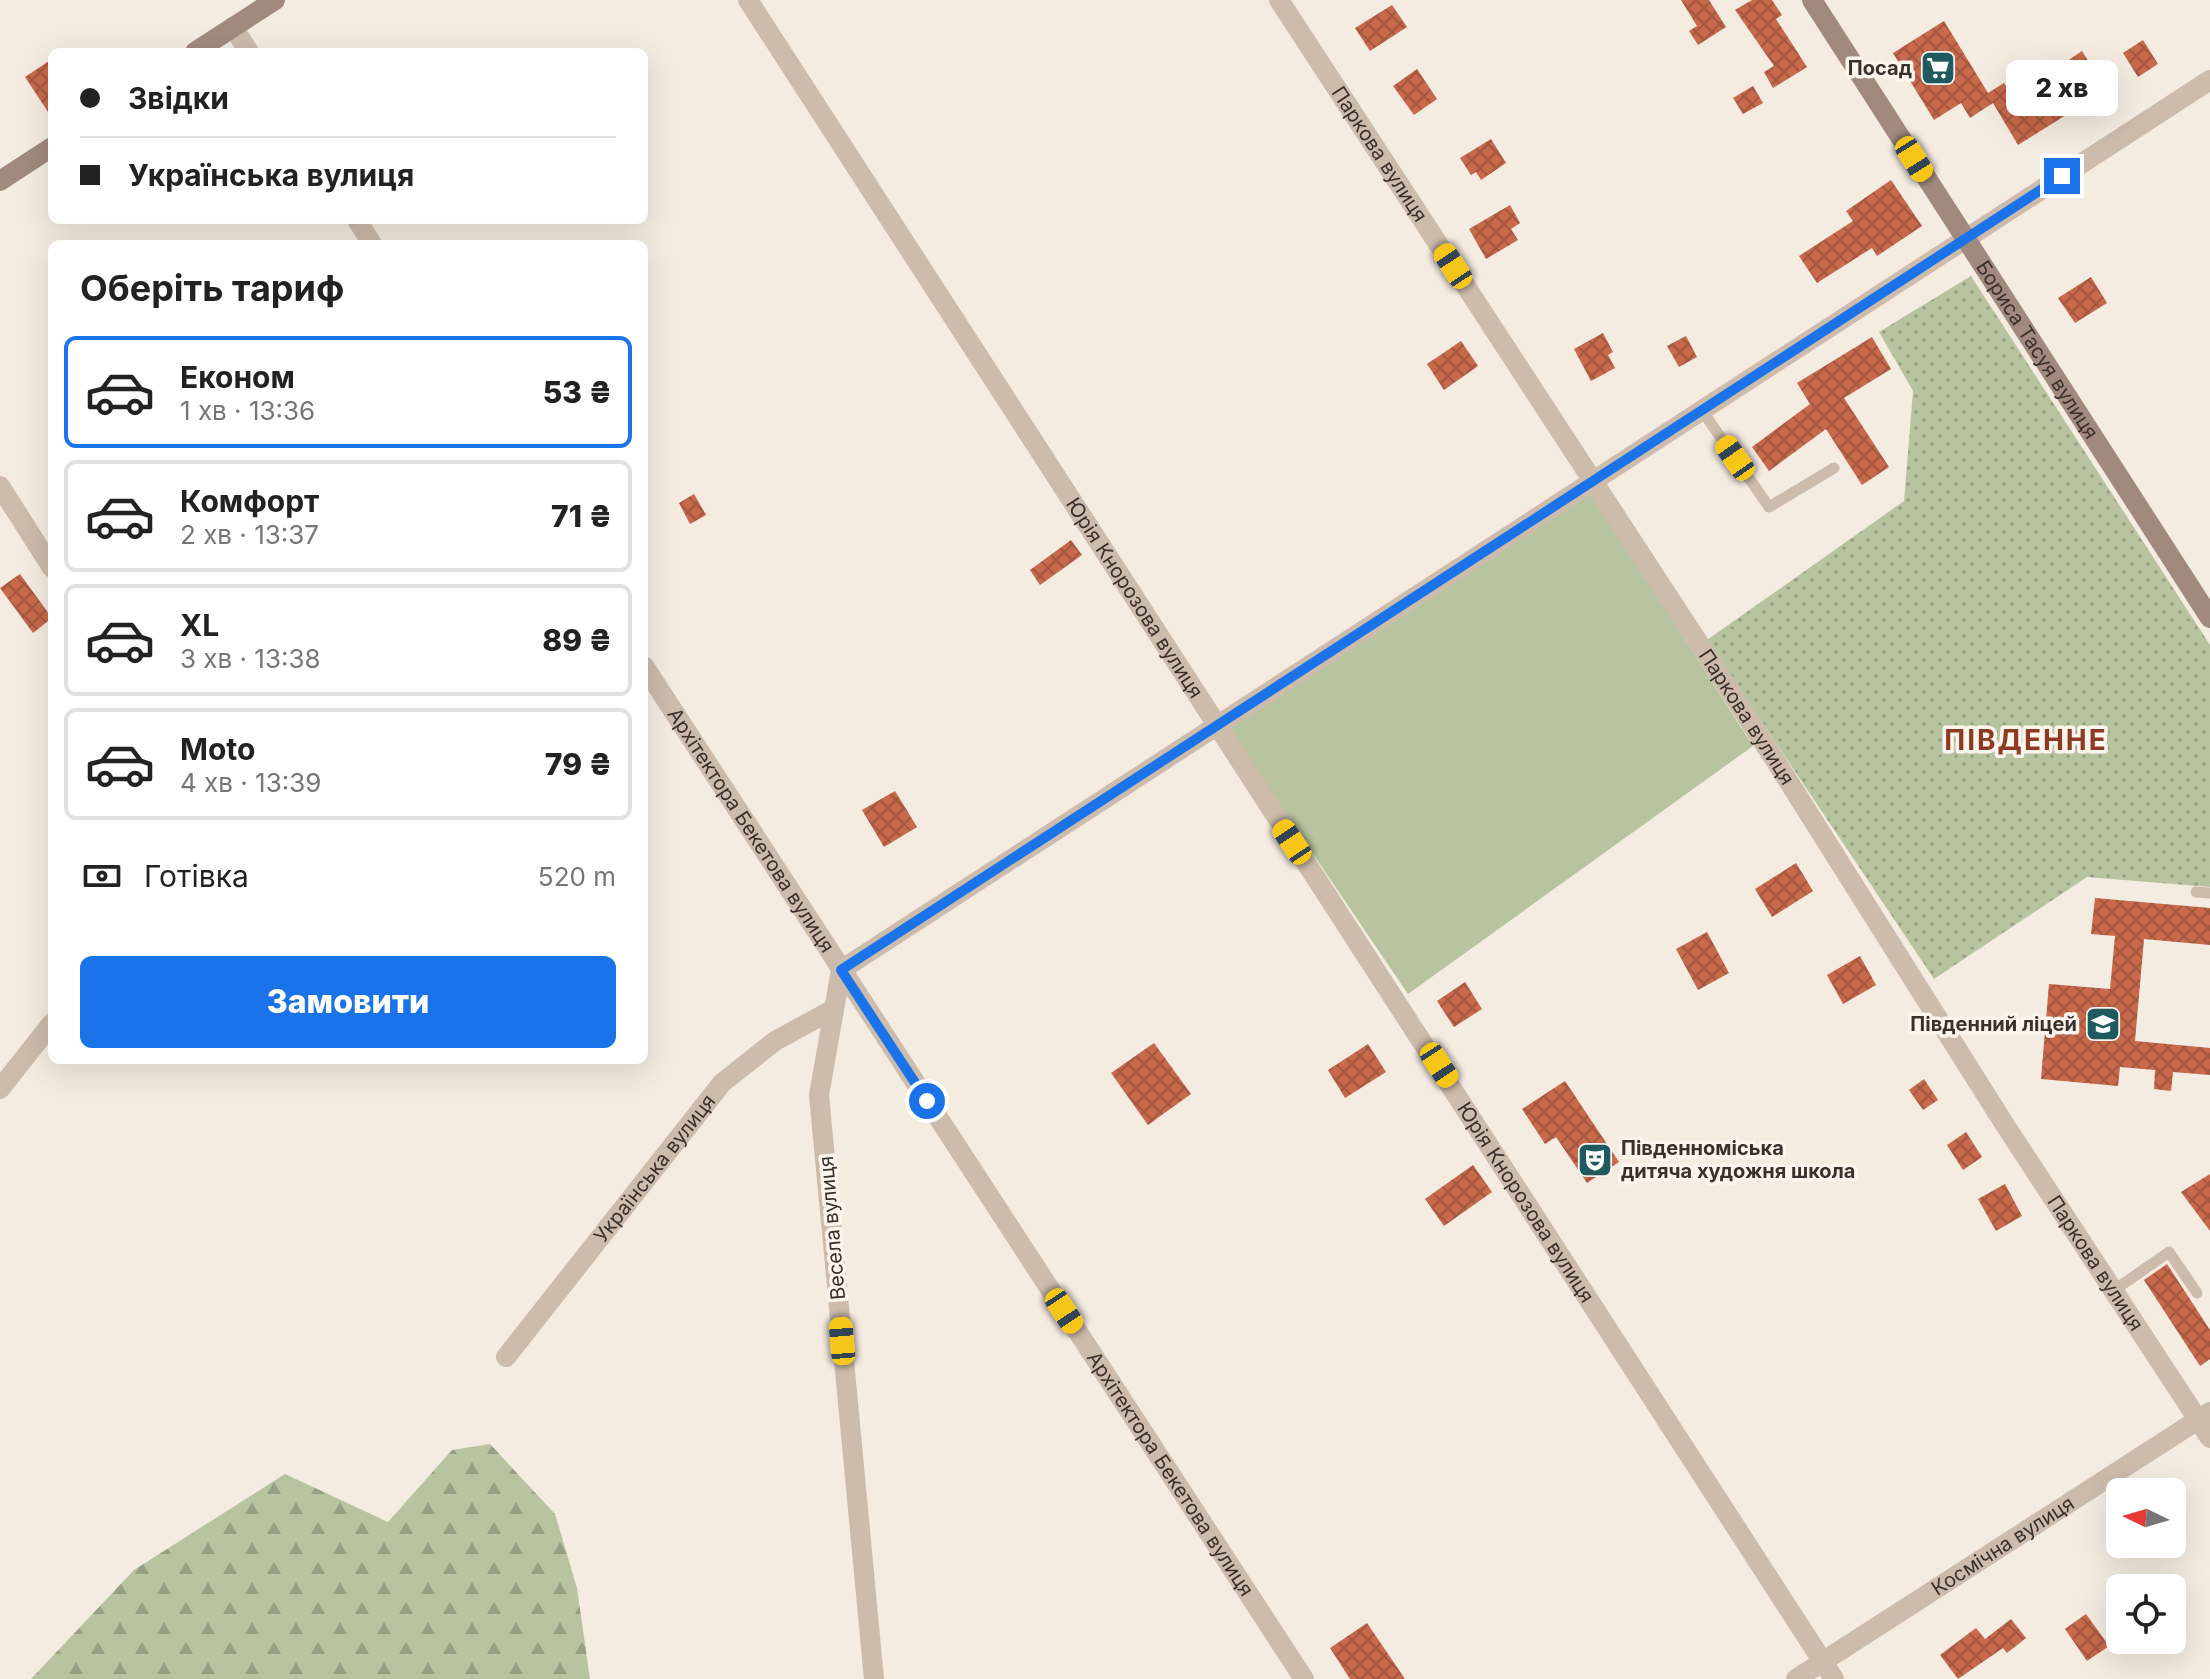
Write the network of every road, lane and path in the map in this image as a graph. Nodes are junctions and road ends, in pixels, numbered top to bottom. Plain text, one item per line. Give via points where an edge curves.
1 (275, 0) edge
2 (748, 0) edge
3 (1279, 0) edge
4 (1812, 0) edge
5 (233, 27) junction
6 (201, 48) edge
7 (246, 48) edge
8 (2210, 80) edge
9 (48, 150) edge
10 (0, 181) edge
11 (1963, 239) junction
12 (1700, 409) junction
13 (1834, 468) dead end
14 (1592, 478) junction
15 (0, 486) edge
16 (48, 562) edge
17 (2210, 618) edge
18 (648, 672) edge
19 (1216, 726) junction
20 (2196, 892) dead end
21 (2210, 893) edge
22 (841, 970) junction
23 (832, 1010) junction
24 (48, 1028) edge
25 (0, 1089) edge
26 (2113, 1291) junction
27 (2197, 1293) dead end
28 (506, 1357) dead end
29 (2204, 1416) edge
30 (2210, 1438) edge
31 (1828, 1670) edge
32 (874, 1679) edge
33 (1304, 1679) edge
34 (1796, 1679) edge

1 - 5 street
2 - 19 street, Юрія Кнорозова вулиця
3 - 14 street, Паркова вулиця
4 - 11 street, Бориса Тасуя вулиця
5 - 6 street
5 - 7 street
8 - 11 street
9 - 10 street
11 - 12 street
11 - 17 street, Бориса Тасуя вулиця
12 - 13 lane via 1769,507
12 - 14 street
14 - 19 street
14 - 26 street, Паркова вулиця
15 - 16 street
18 - 22 street, Архітектора Бекетова вулиця
19 - 22 street
19 - 31 street, Юрія Кнорозова вулиця
20 - 21 lane
22 - 23 street, Весела вулиця
22 - 33 street, Архітектора Бекетова вулиця
23 - 28 street, Українська вулиця via 775,1041 722,1083
23 - 32 street, Весела вулиця via 819,1095
24 - 25 street
26 - 27 lane via 2169,1252
26 - 29 street, Паркова вулиця
29 - 30 street, Паркова вулиця
29 - 31 street, Космічна вулиця
31 - 34 street, Космічна вулиця

